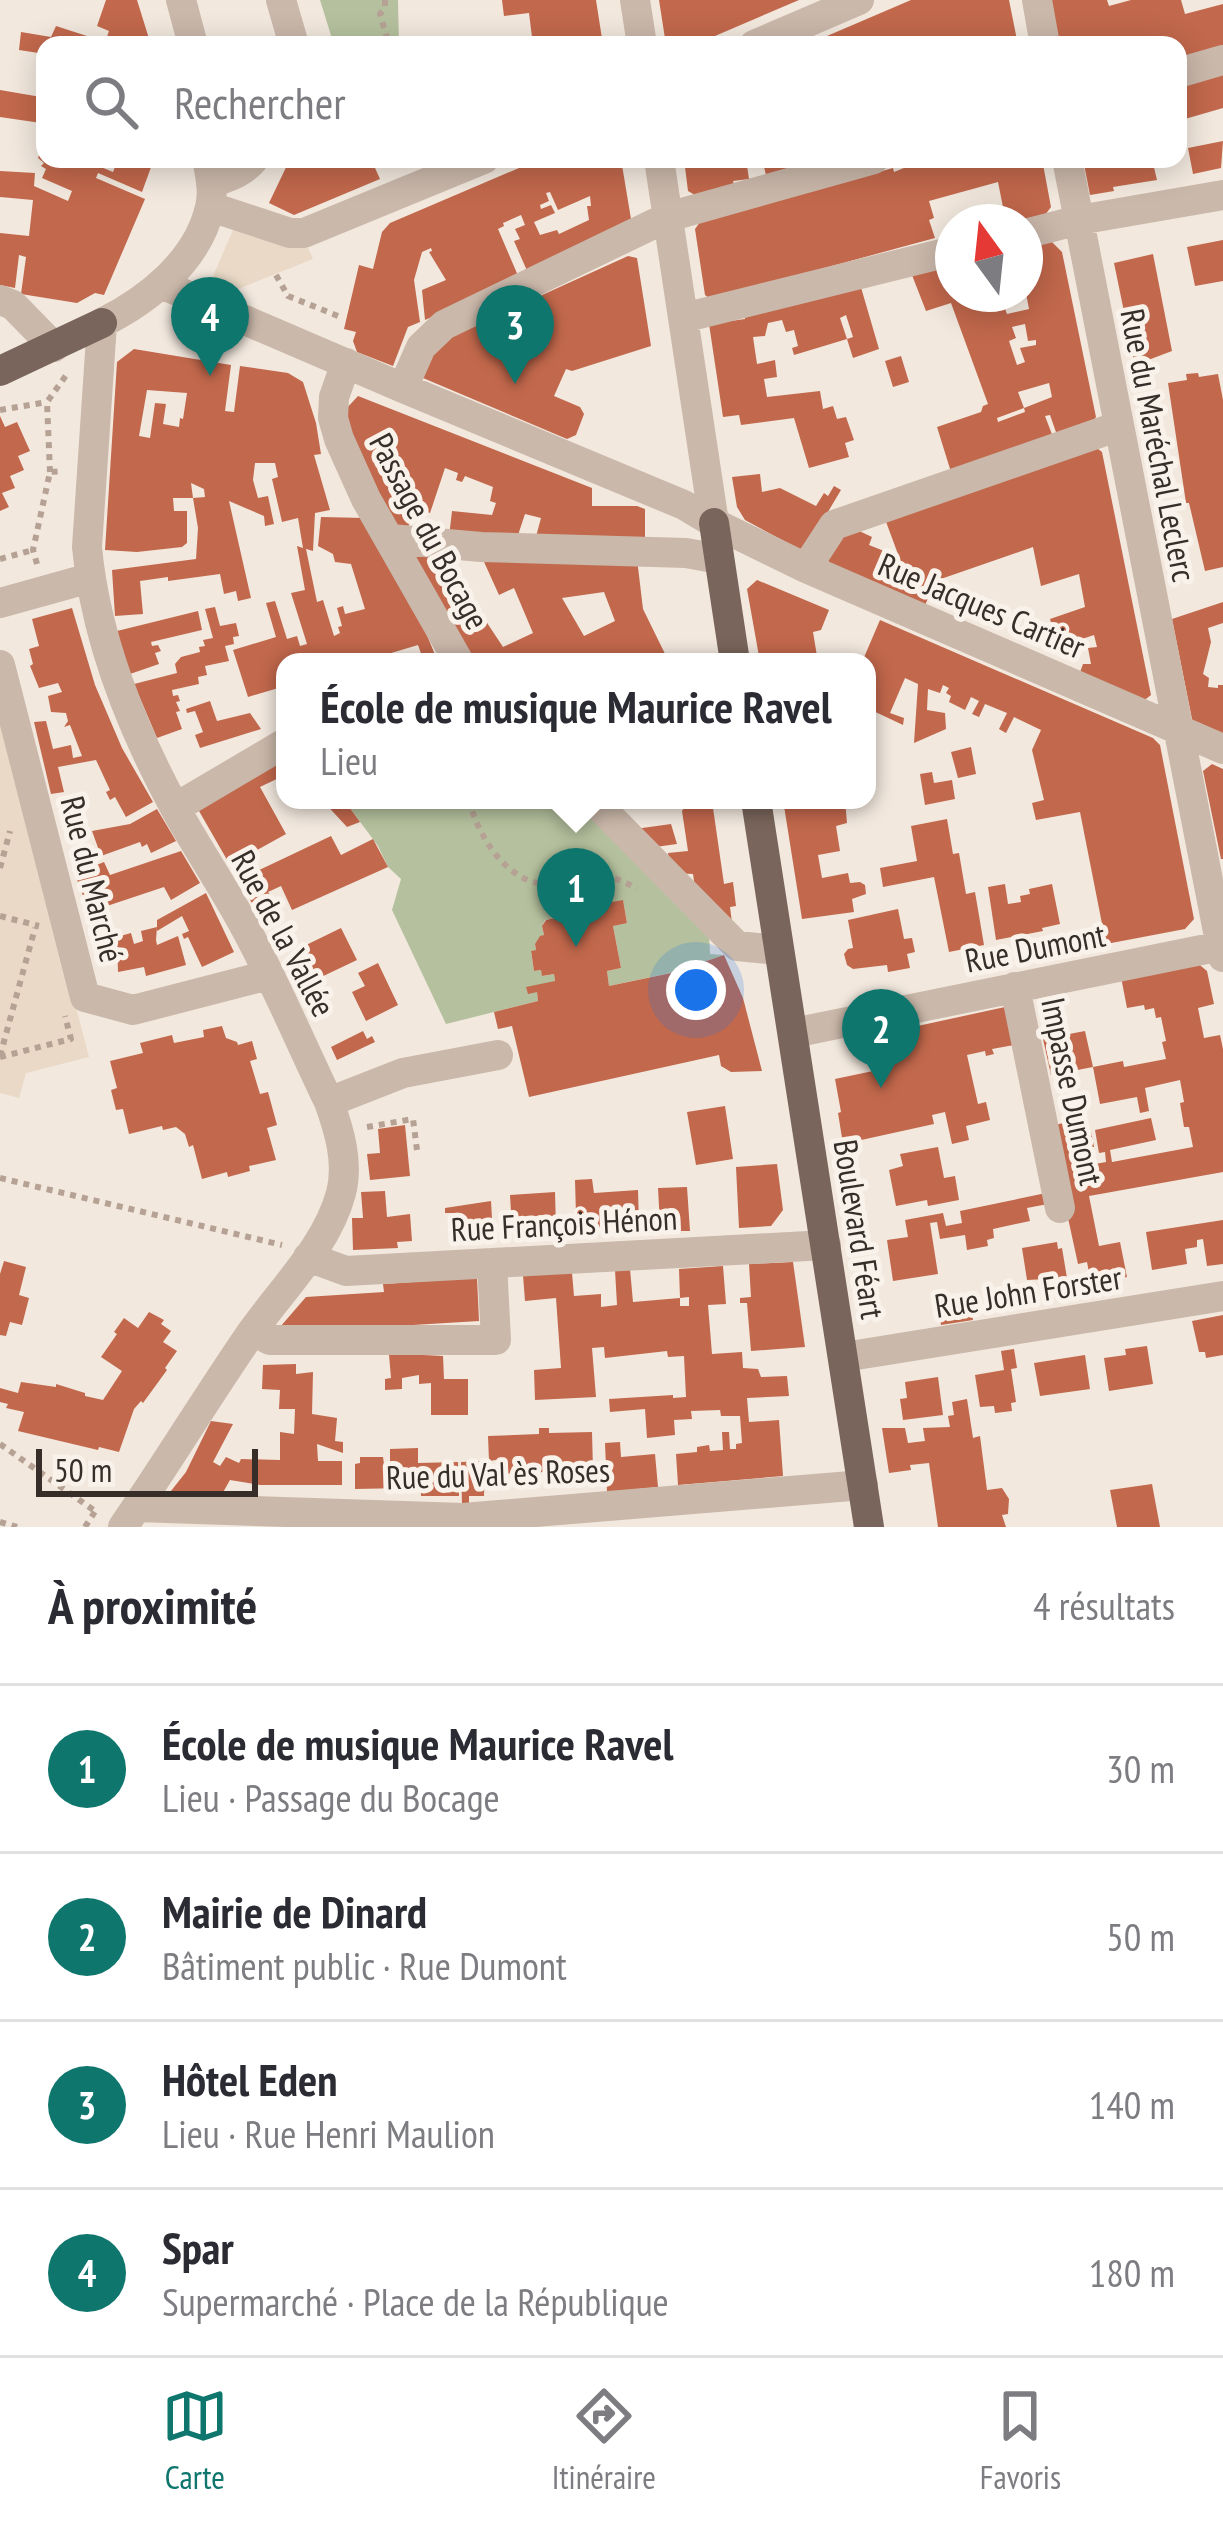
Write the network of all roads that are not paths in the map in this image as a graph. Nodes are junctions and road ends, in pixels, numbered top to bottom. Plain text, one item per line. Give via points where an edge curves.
1 (181, 0) edge
2 (280, 0) edge
3 (635, 0) edge
4 (860, 0) edge
5 (1036, 0) edge
6 (191, 36) edge
7 (291, 36) edge
8 (641, 36) edge
9 (775, 36) edge
10 (1044, 36) edge
11 (1223, 60) edge
12 (1187, 70) edge
13 (244, 168) edge
14 (462, 168) edge
15 (660, 168) edge
16 (842, 168) edge
17 (1069, 168) edge
18 (210, 183) edge
19 (1223, 195) edge
20 (668, 217) junction
21 (1079, 220) junction
22 (1043, 229) edge
23 (935, 255) edge
24 (161, 284) junction
25 (0, 300) edge
26 (682, 318) junction
27 (102, 323) junction
28 (58, 354) junction
29 (346, 363) junction
30 (0, 370) edge
31 (403, 388) junction
32 (1119, 426) junction
33 (714, 523) junction
34 (391, 539) junction
35 (719, 559) junction
36 (806, 568) junction
37 (90, 578) junction
38 (0, 603) edge
39 (455, 653) edge
40 (734, 653) edge
41 (0, 664) edge
42 (1177, 728) junction
43 (276, 748) edge
44 (1223, 749) edge
45 (175, 808) junction
46 (602, 809) edge
47 (757, 809) edge
48 (778, 950) junction
49 (1222, 951) edge
50 (269, 974) junction
51 (1015, 987) junction
52 (793, 1033) junction
53 (498, 1055) dead end
54 (334, 1116) junction
55 (1060, 1208) dead end
56 (826, 1246) junction
57 (308, 1257) junction
58 (492, 1263) junction
59 (1223, 1296) edge
60 (253, 1331) junction
61 (844, 1357) junction
62 (862, 1485) junction
63 (122, 1518) edge
64 (869, 1527) edge

1 - 6 street
2 - 7 street
3 - 8 street
4 - 9 street
5 - 10 street
11 - 12 street
13 - 18 street
14 - 18 street via 304,233 290,233
15 - 20 street
16 - 20 street
17 - 21 street, Rue du Maréchal Leclerc
18 - 24 street via 192,249
19 - 21 street
20 - 26 street
20 - 31 street via 445,325 421,346
21 - 22 street
21 - 32 street, Rue du Maréchal Leclerc
23 - 26 street
24 - 27 street
24 - 29 street, Rue Jacques Cartier
25 - 28 street
26 - 33 street
27 - 28 main road
27 - 37 street, Rue de la Vallée
28 - 30 main road
29 - 31 street, Rue Jacques Cartier
29 - 34 street, Passage du Bocage via 334,397 339,440
31 - 33 street, Rue Jacques Cartier
32 - 36 street via 834,525
32 - 42 street, Rue du Maréchal Leclerc
33 - 35 main road
33 - 36 street, Rue Jacques Cartier
34 - 35 street
34 - 39 street, Passage du Bocage
35 - 40 main road
36 - 42 street, Rue Jacques Cartier
37 - 38 street
37 - 45 street, Rue de la Vallée via 134,726
41 - 50 street, Rue du Marché via 85,997 133,1010
42 - 44 street, Rue Jacques Cartier
42 - 49 street, Rue du Maréchal Leclerc
43 - 45 street
45 - 50 street, Rue de la Vallée
46 - 48 street via 736,946
47 - 48 main road, Boulevard Féart
48 - 52 main road, Boulevard Féart
49 - 51 street, Rue Dumont
50 - 54 street, Rue de la Vallée
51 - 52 street, Rue Dumont
51 - 55 street, Impasse Dumont
52 - 56 main road, Boulevard Féart
53 - 54 street via 403,1073
54 - 57 street, Rue de la Vallée via 343,1186
56 - 58 street, Rue François Hénon
56 - 61 main road, Boulevard Féart
57 - 58 street, Rue François Hénon via 346,1271
57 - 60 street, Rue de la Vallée
58 - 60 street via 496,1340 270,1340
59 - 61 street, Rue John Forster
60 - 63 street, Rue de la Vallée
61 - 62 main road, Boulevard Féart
62 - 63 street, Rue du Val ès Roses via 463,1518
62 - 64 main road, Boulevard Féart

